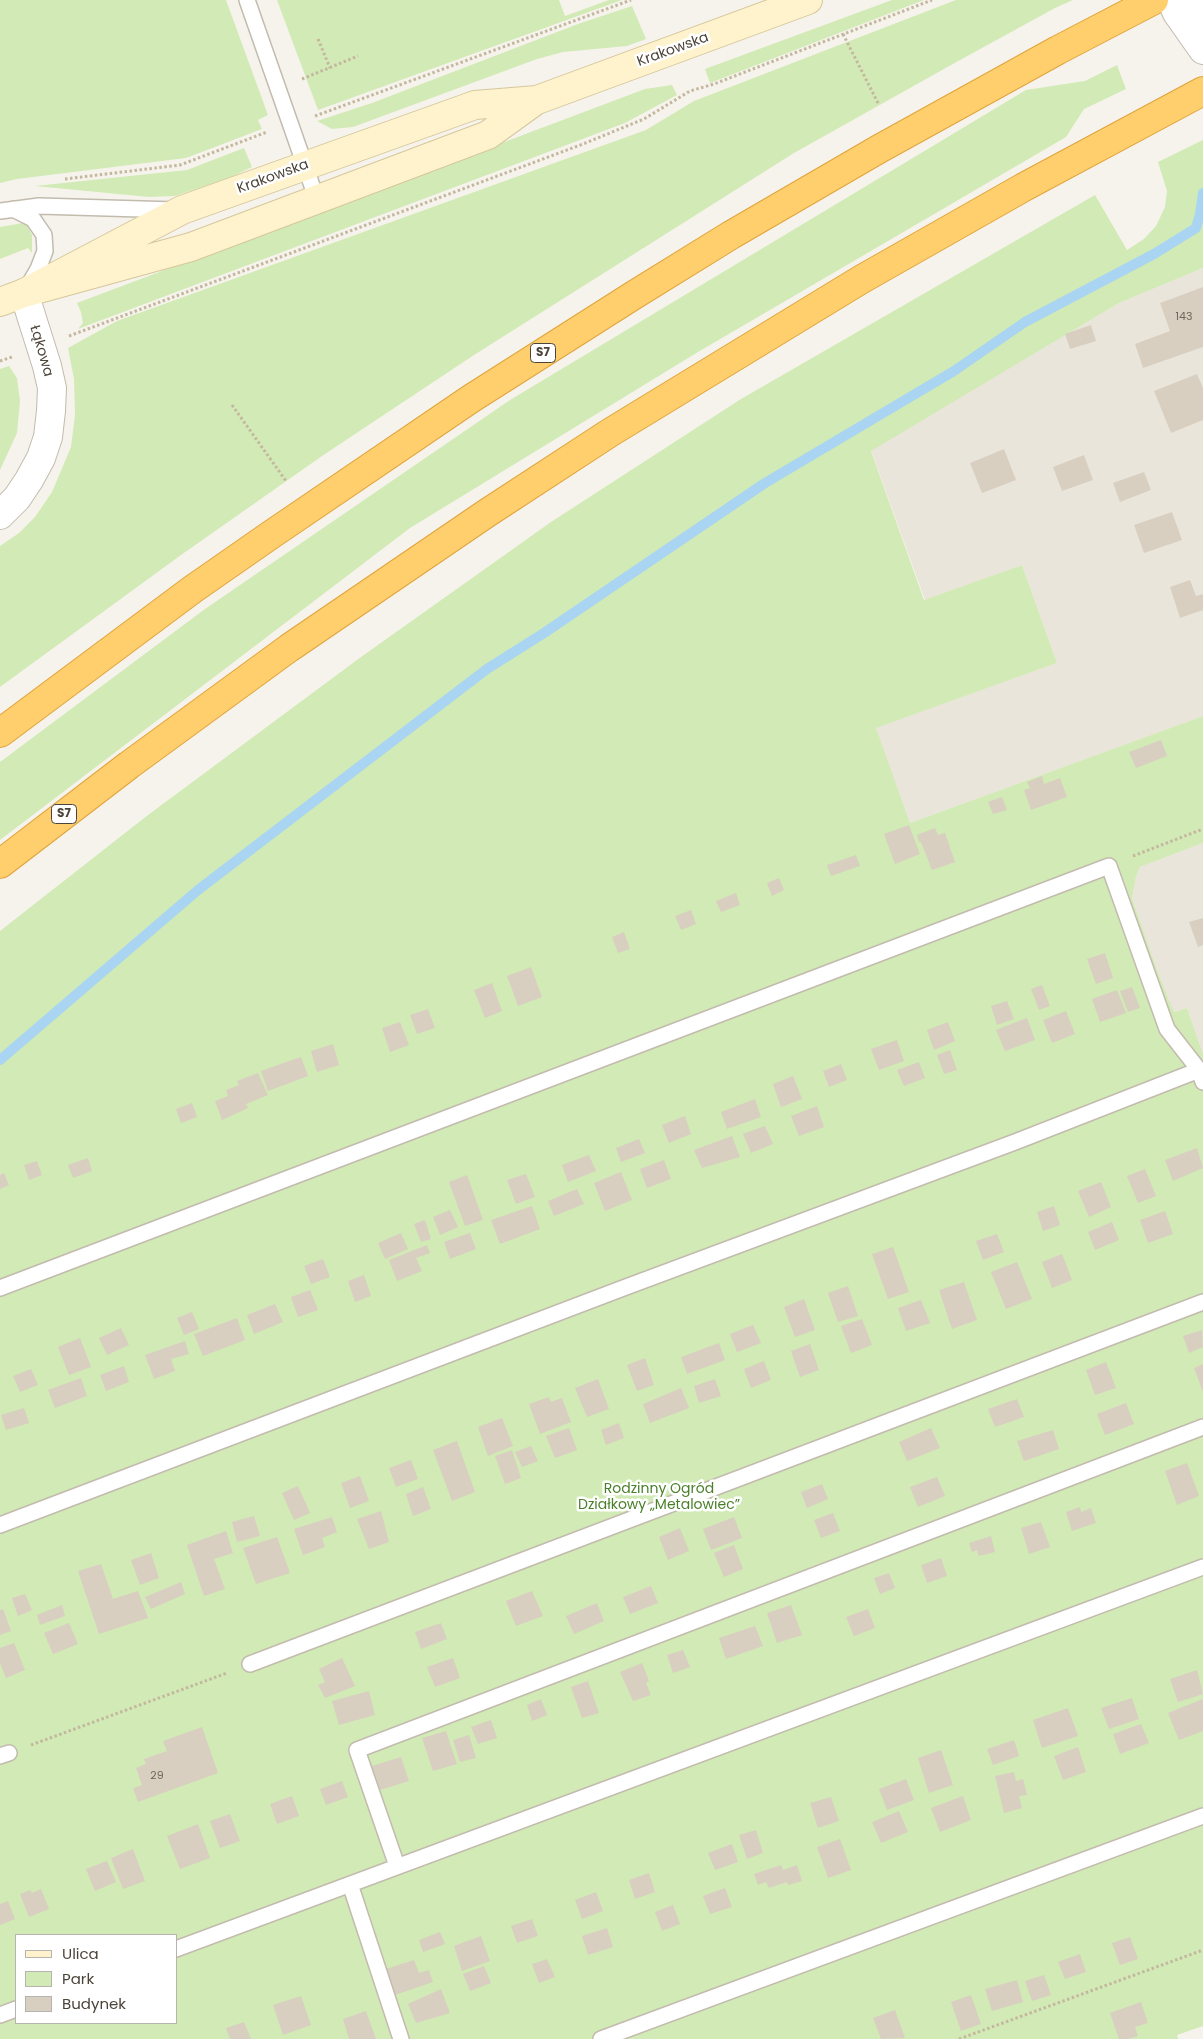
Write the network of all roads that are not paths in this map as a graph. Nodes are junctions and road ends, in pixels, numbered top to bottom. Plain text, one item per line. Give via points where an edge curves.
1 (246, 0) edge
2 (808, 0) edge
3 (1154, 0) edge
4 (1171, 0) edge
5 (1199, 0) edge
6 (1203, 25) edge
7 (1203, 50) edge
8 (1203, 91) edge
9 (537, 100) junction
10 (306, 166) junction
11 (317, 200) junction
12 (6, 210) edge
13 (182, 210) junction
14 (12, 297) edge
15 (0, 515) edge
16 (0, 733) edge
17 (0, 864) edge
18 (1201, 1076) edge
19 (0, 1288) edge
20 (1203, 1302) edge
21 (1203, 1426) edge
22 (0, 1525) edge
23 (1203, 1567) edge
24 (250, 1664) road end
25 (1203, 1816) edge
26 (397, 1866) junction
27 (350, 1884) junction
28 (178, 1948) edge
29 (15, 2009) edge
30 (0, 2015) edge
31 (401, 2039) edge
32 (601, 2039) edge

1 - 10 lane
2 - 9 street, Krakowska
3 - 16 highway, S7 via 879,149 739,230 472,398 193,589
4 - 7 street
5 - 6 street
8 - 17 highway, S7 via 862,279 683,387 520,491 265,665
9 - 10 street, Krakowska via 475,105
9 - 11 street, Krakowska via 488,135
10 - 11 lane
10 - 13 street, Krakowska
11 - 14 street, Krakowska via 191,247
12 - 13 lane via 39,206
12 - 14 lane via 33,219 44,235 45,251 38,268
13 - 14 street, Krakowska
14 - 15 street, Łąkowa via 40,346 47,366 52,388 51,411 48,437 40,458 17,498
18 - 19 lane via 1167,1029 1109,866
18 - 22 lane via 644,1280
20 - 24 lane
21 - 26 lane via 357,1750
23 - 26 lane
25 - 32 lane
26 - 27 lane
27 - 28 lane
27 - 31 lane
29 - 30 lane

